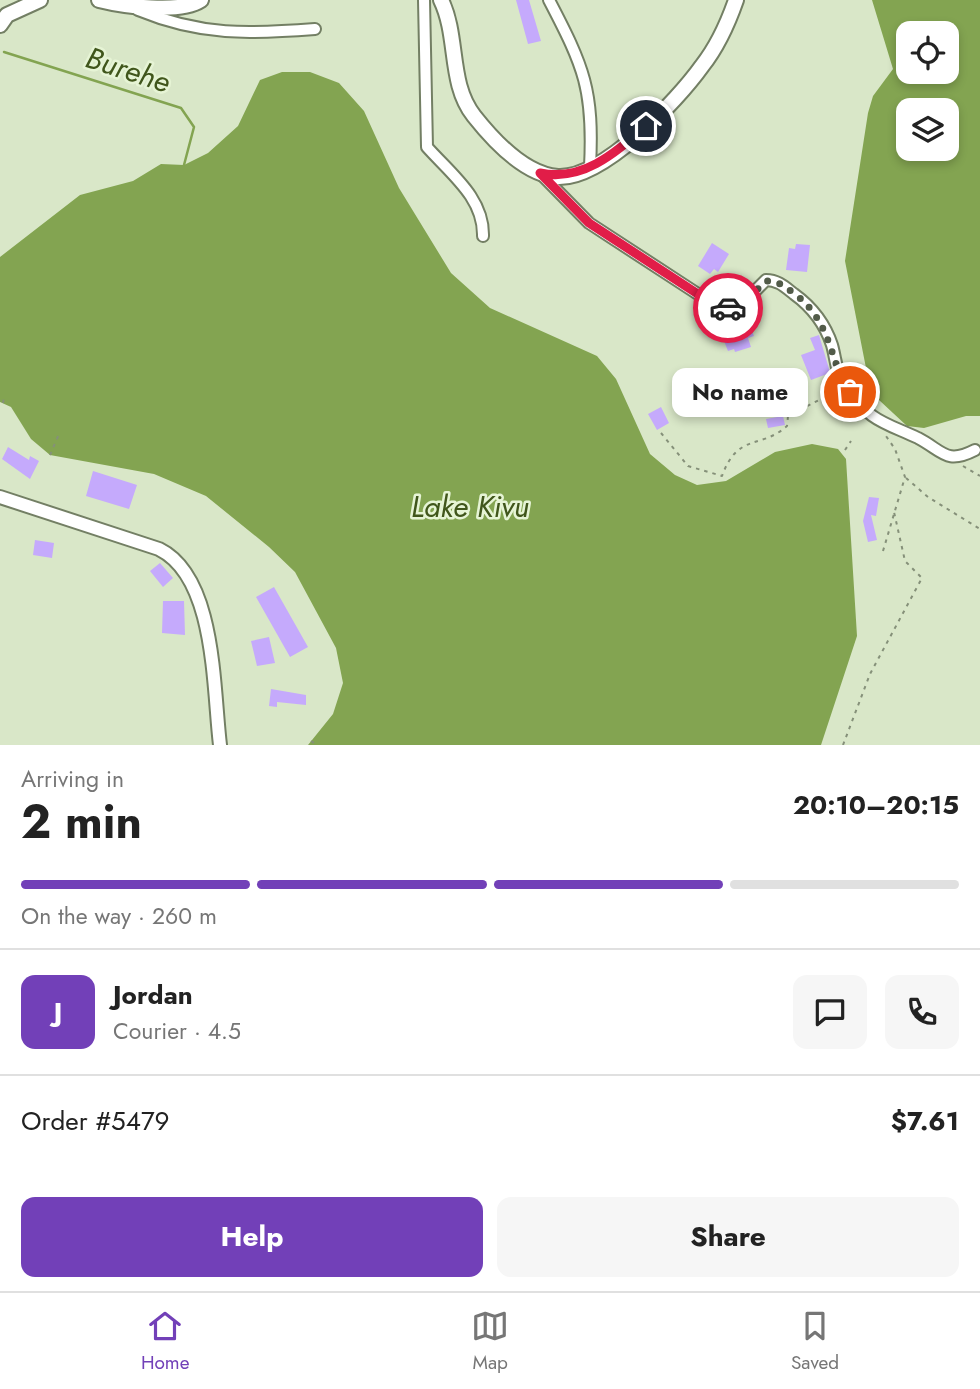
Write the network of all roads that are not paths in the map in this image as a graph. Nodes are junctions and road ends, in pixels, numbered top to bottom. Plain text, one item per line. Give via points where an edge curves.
1 (40, 0) edge
2 (99, 0) edge
3 (201, 0) edge
4 (424, 0) edge
5 (441, 0) edge
6 (549, 0) edge
7 (736, 0) edge
8 (126, 5) junction
9 (0, 25) edge
10 (315, 29) dead end
11 (590, 167) junction
12 (540, 173) junction
13 (483, 236) dead end
14 (975, 450) dead end
15 (0, 497) edge
16 (220, 745) edge

1 - 9 main road via 7,15
2 - 8 main road
3 - 8 main road via 177,8
4 - 13 street via 427,147 483,216
5 - 12 main road via 450,18 462,99 491,135
6 - 11 street via 586,78 591,106
7 - 11 main road via 703,66 662,112 613,154
8 - 10 street via 174,25 219,32
11 - 12 main road via 570,176
12 - 14 street via 589,223 707,300 738,308 766,281 786,287 822,323 843,384 875,420 948,457 959,458
15 - 16 street via 159,549 183,568 199,596 205,620

